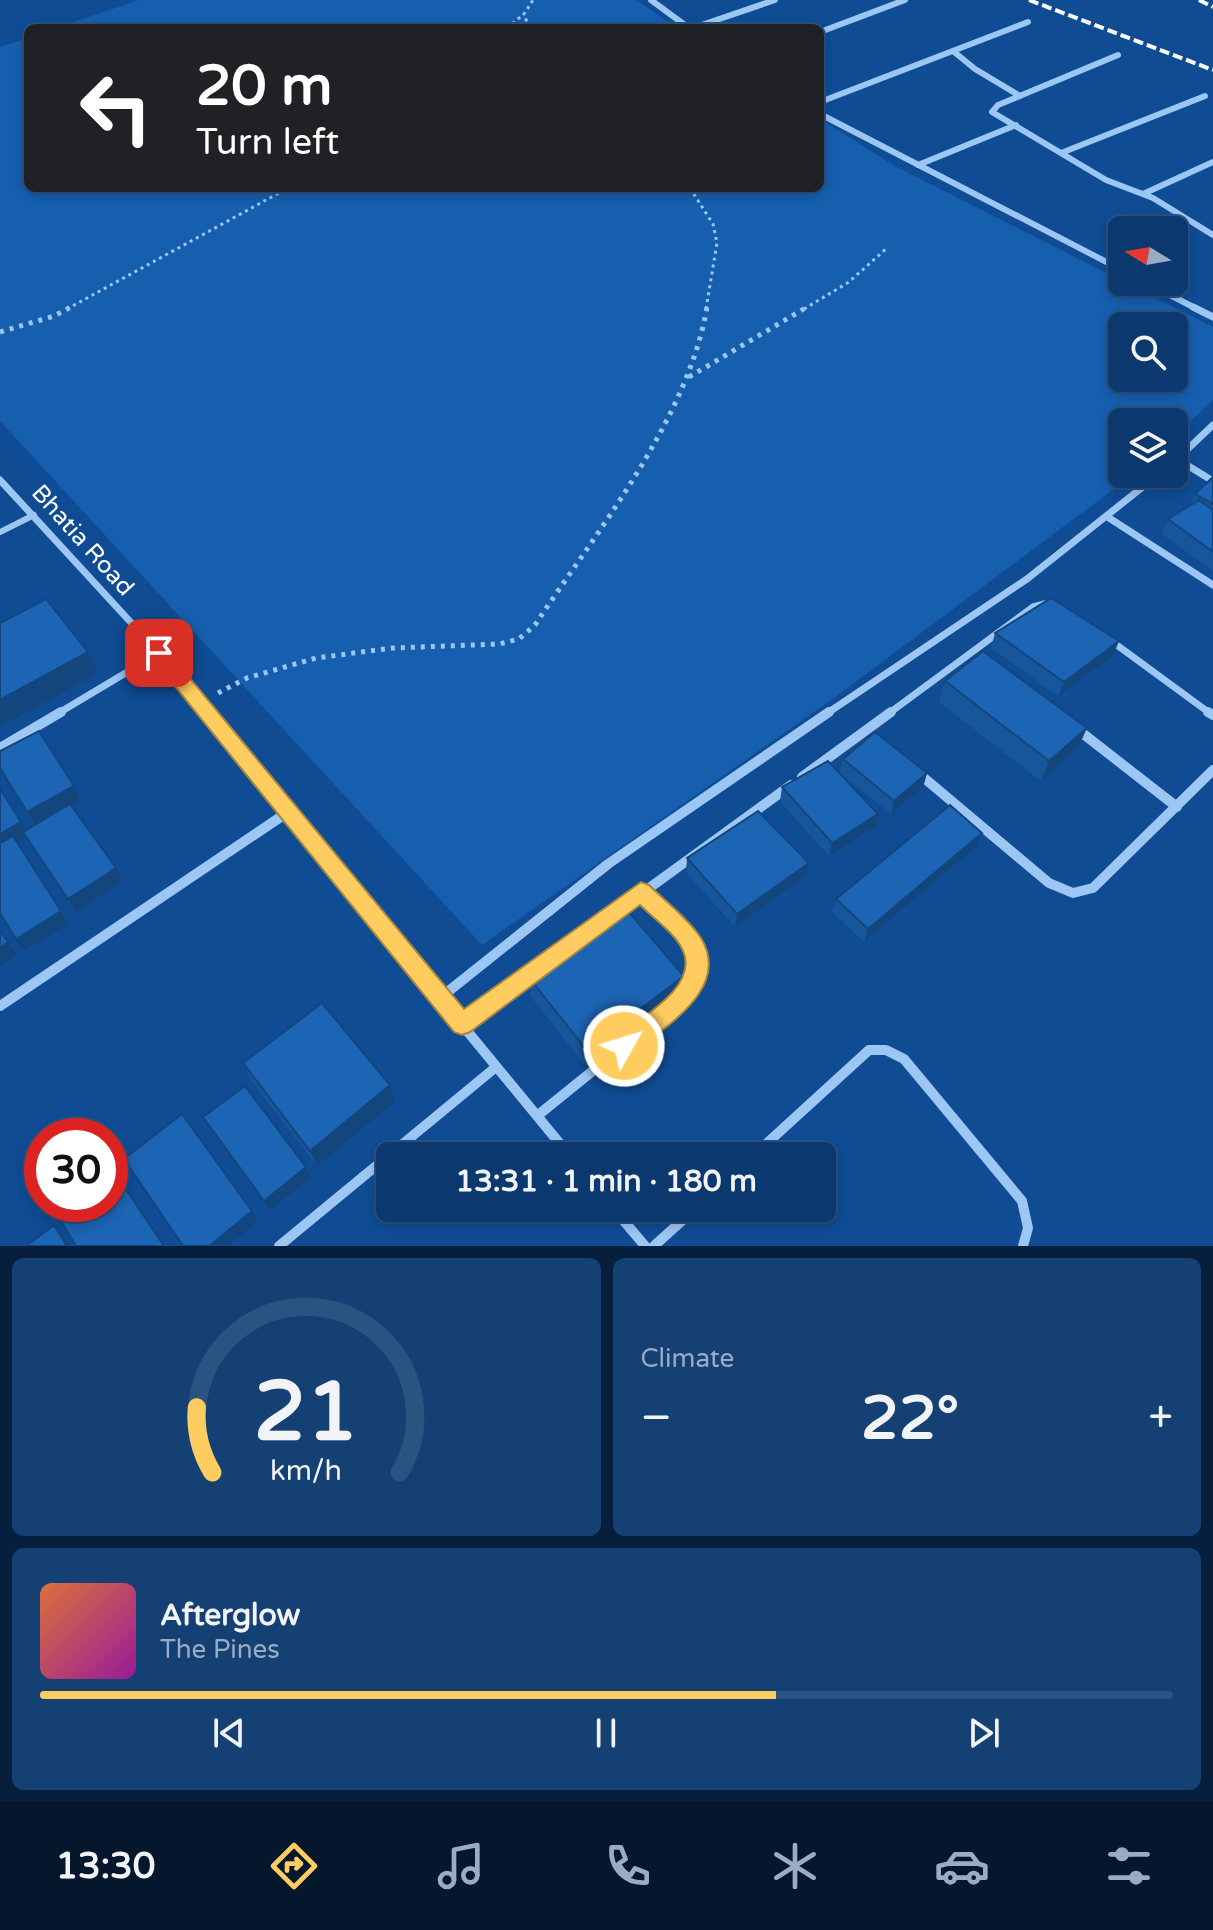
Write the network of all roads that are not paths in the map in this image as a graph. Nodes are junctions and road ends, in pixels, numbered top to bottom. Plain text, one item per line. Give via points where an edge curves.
1 (651, 0) edge
2 (775, 0) edge
3 (905, 0) edge
4 (1028, 22) dead end
5 (685, 24) edge
6 (703, 24) edge
7 (824, 30) edge
8 (953, 51) junction
9 (1118, 55) dead end
10 (1020, 96) junction
11 (1205, 96) dead end
12 (824, 100) edge
13 (824, 116) edge
14 (1016, 125) junction
15 (1061, 153) junction
16 (1213, 162) edge
17 (918, 165) junction
18 (1143, 194) junction
19 (1213, 235) edge
20 (1108, 263) edge
21 (1172, 296) edge
22 (1213, 317) edge
23 (1213, 425) edge
24 (1188, 448) edge
25 (1188, 467) edge
26 (0, 480) edge
27 (1213, 481) edge
28 (1141, 488) edge
29 (34, 515) junction
30 (1106, 516) junction
31 (0, 532) edge
32 (1213, 585) edge
33 (1059, 606) edge
34 (1104, 635) edge
35 (976, 651) junction
36 (159, 653) junction
37 (988, 661) edge
38 (1213, 715) edge
39 (1064, 719) edge
40 (867, 730) junction
41 (880, 740) edge
42 (0, 748) edge
43 (904, 761) edge
44 (1213, 770) edge
45 (1177, 807) junction
46 (288, 812) junction
47 (641, 892) junction
48 (440, 998) junction
49 (0, 1006) edge
50 (462, 1024) junction
51 (496, 1067) junction
52 (537, 1116) junction
53 (558, 1142) edge
54 (768, 1142) edge
55 (625, 1222) edge
56 (681, 1222) edge
57 (279, 1246) edge
58 (645, 1246) edge
59 (654, 1246) edge
60 (1023, 1246) edge

1 - 5 street
2 - 6 street
3 - 7 street
4 - 8 street
8 - 10 street
8 - 12 street
9 - 10 street
10 - 14 street via 992,112
11 - 15 street
13 - 17 street
14 - 15 street
14 - 17 street
15 - 18 street via 1127,191
16 - 18 street
17 - 20 street
18 - 19 street
21 - 22 street
23 - 24 street
25 - 27 street
26 - 29 street, Bhatia Road
28 - 30 street
29 - 31 lane
29 - 36 street, Bhatia Road
30 - 32 street
30 - 48 street via 1027,579 608,864
33 - 35 street via 1033,607
34 - 38 street
35 - 37 street
35 - 40 street
36 - 42 street
36 - 46 street, Bhatia Road
39 - 45 street
40 - 41 street
40 - 47 street
43 - 45 street via 1049,883 1073,893 1093,888
44 - 45 street
46 - 48 street, Bhatia Road
46 - 49 street
47 - 50 street
47 - 52 street via 693,944 699,968 689,993
48 - 50 street, Bhatia Road
50 - 51 street, Bhatia Road
51 - 52 street, Bhatia Road
51 - 57 street
52 - 53 street, Bhatia Road
54 - 60 street via 869,1050 886,1050 904,1059 1022,1201 1028,1228
55 - 58 street
56 - 59 street

